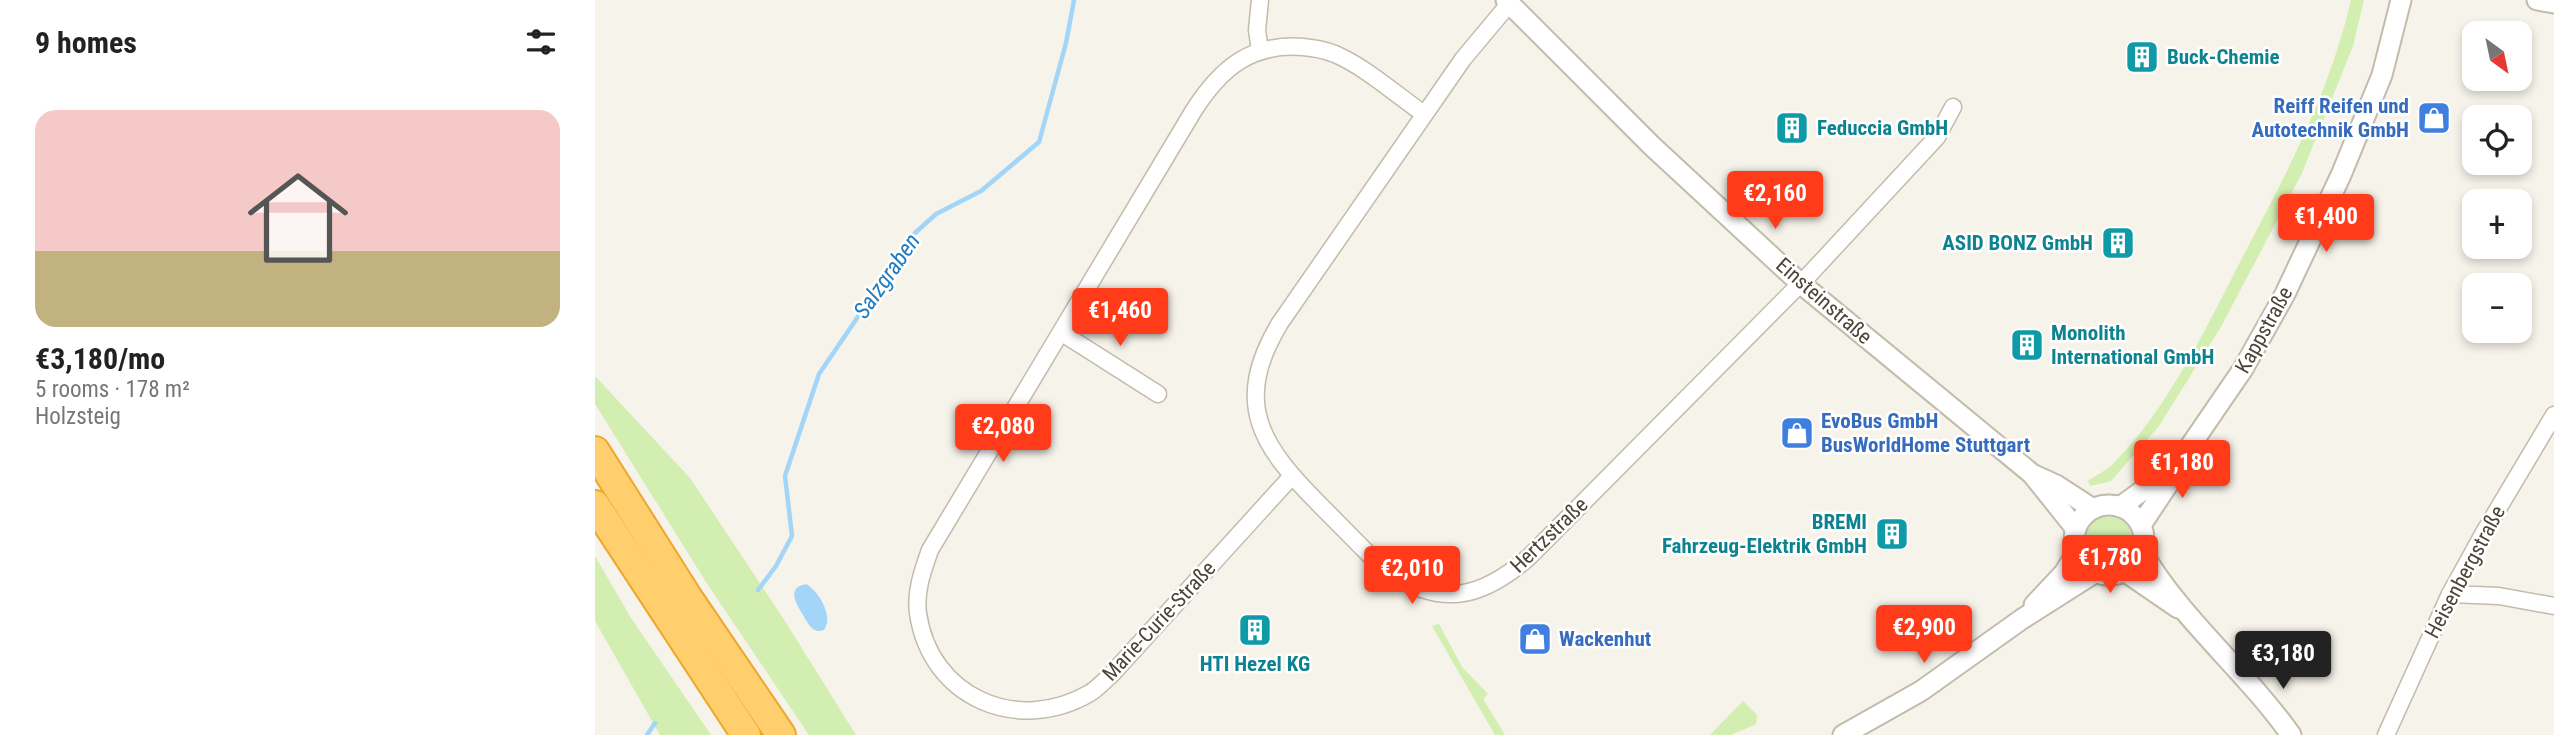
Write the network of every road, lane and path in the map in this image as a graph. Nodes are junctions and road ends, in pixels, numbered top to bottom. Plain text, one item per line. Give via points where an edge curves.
1 (1260, 0) edge
2 (2401, 0) edge
3 (2537, 0) edge
4 (1507, 2) edge
5 (2554, 3) edge
6 (1260, 51) junction
7 (1953, 107) dead end
8 (1424, 114) junction
9 (1800, 283) junction
10 (1062, 333) junction
11 (1158, 394) dead end
12 (2554, 415) edge
13 (595, 451) edge
14 (2184, 455) junction
15 (2032, 474) junction
16 (1292, 476) junction
17 (595, 505) edge
18 (2120, 507) junction
19 (2093, 509) junction
20 (2141, 525) junction
21 (2076, 529) junction
22 (2077, 552) junction
23 (2142, 552) junction
24 (2124, 571) junction
25 (2096, 572) junction
26 (2450, 594) junction
27 (2554, 606) edge
28 (2183, 611) junction
29 (2022, 619) junction
30 (746, 735) edge
31 (782, 735) edge
32 (1843, 735) edge
33 (2291, 735) edge
34 (2386, 735) edge

1 - 6 street
2 - 14 street, Kappstraße via 2382,75 2291,282 2243,369
3 - 5 street
4 - 8 street, Hertzstraße
4 - 9 street, Einsteinstraße via 1652,146
6 - 8 street, Marie-Curie-Straße via 1296,47 1333,53
6 - 10 street, Marie-Curie-Straße via 1229,67 1207,90
7 - 9 street, Hertzstraße via 1937,136
8 - 16 street, Hertzstraße via 1280,323 1260,363 1259,419 1275,455
9 - 15 street, Einsteinstraße
9 - 16 street, Hertzstraße via 1529,557 1491,585 1447,596 1402,582 1374,560
10 - 11 street
10 - 16 street, Marie-Curie-Straße via 930,550 918,587 918,612 933,657 969,696 997,708 1020,711 1070,703 1093,691
12 - 26 street, Heisenbergstraße
13 - 31 highway
14 - 18 street, Kappstraße
14 - 20 street, Kappstraße
15 - 19 street, Einsteinstraße
15 - 21 street, Einsteinstraße
17 - 30 highway
18 - 19 street
18 - 20 street
19 - 21 street
20 - 23 street
21 - 22 street
22 - 25 street
22 - 29 street
23 - 24 street
23 - 28 street
24 - 25 street
24 - 28 street
25 - 29 street
26 - 27 street via 2499,596
26 - 34 street, Heisenbergstraße
28 - 33 street via 2259,692
29 - 32 street via 1921,691

